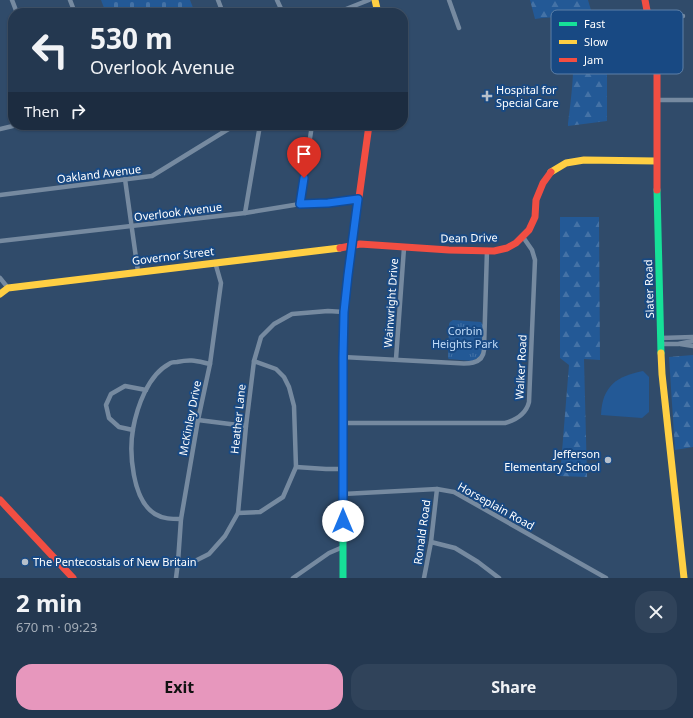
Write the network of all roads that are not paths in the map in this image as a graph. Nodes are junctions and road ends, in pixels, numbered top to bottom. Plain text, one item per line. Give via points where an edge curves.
1 (369, 0) edge
2 (449, 0) edge
3 (645, 0) edge
4 (349, 8) edge
5 (647, 10) edge
6 (459, 28) dead end
7 (657, 74) edge
8 (657, 100) junction
9 (693, 100) edge
10 (227, 130) edge
11 (259, 130) edge
12 (311, 130) edge
13 (368, 130) edge
14 (656, 161) junction
15 (126, 179) junction
16 (0, 195) edge
17 (358, 199) junction
18 (300, 204) junction
19 (245, 213) junction
20 (132, 227) junction
21 (523, 237) junction
22 (0, 241) edge
23 (352, 246) junction
24 (404, 248) junction
25 (487, 250) junction
26 (215, 262) junction
27 (138, 272) junction
28 (0, 278) edge
29 (8, 288) junction
30 (0, 294) edge
31 (344, 312) junction
32 (693, 337) edge
33 (662, 341) junction
34 (693, 341) edge
35 (678, 344) junction
36 (693, 346) edge
37 (343, 357) junction
38 (396, 359) junction
39 (254, 361) junction
40 (210, 364) junction
41 (146, 390) junction
42 (198, 420) junction
43 (343, 423) junction
44 (246, 426) junction
45 (133, 430) junction
46 (296, 466) junction
47 (343, 469) junction
48 (437, 489) junction
49 (343, 494) junction
50 (0, 500) edge
51 (238, 513) junction
52 (181, 520) junction
53 (431, 542) junction
54 (343, 547) junction
55 (178, 562) junction
56 (73, 578) edge
57 (176, 578) edge
58 (293, 578) edge
59 (343, 578) edge
60 (424, 578) edge
61 (499, 578) edge
62 (606, 578) edge
63 (684, 578) edge

1 - 4 street
2 - 6 street
3 - 5 main road, Slater Road
7 - 8 main road, Slater Road
8 - 9 street
8 - 14 main road, Slater Road
10 - 15 street, Oakland Avenue via 152,176
11 - 19 street
12 - 18 street
13 - 17 main road
14 - 21 main road, Dean Drive via 584,160 566,163 551,172 543,183 536,200 534,221
14 - 33 main road, Slater Road
15 - 16 street, Oakland Avenue
15 - 20 street
17 - 18 street, Overlook Avenue
17 - 23 main road
18 - 19 street, Overlook Avenue
19 - 20 street, Overlook Avenue
20 - 22 street, Overlook Avenue
20 - 27 street
21 - 25 main road, Dean Drive via 507,248
21 - 43 street, Walker Road via 532,250 535,269 529,402 522,414 505,423
23 - 24 main road, Dean Drive via 360,244
23 - 26 main road, Governor Street
23 - 31 main road
24 - 25 main road, Dean Drive
24 - 38 street, Wainwright Drive
25 - 38 street via 482,358 465,364
26 - 27 main road, Governor Street
26 - 40 street, McKinley Drive via 221,283
27 - 29 main road, Governor Street
28 - 29 street
29 - 30 main road, Governor Street
31 - 37 main road
31 - 39 street, Heather Lane via 292,314 274,324 261,337
32 - 33 street
33 - 35 street
33 - 63 main road, Slater Road via 662,374
34 - 35 street
35 - 36 street
37 - 38 street
37 - 43 main road
39 - 44 street, Heather Lane
39 - 46 street via 276,369 284,377 289,388 294,406
40 - 41 street via 190,359 169,363 155,376
40 - 42 street, McKinley Drive
41 - 45 street
41 - 45 street via 125,386 111,394 106,405 109,418 119,427
42 - 44 street
42 - 52 street, McKinley Drive
43 - 47 main road
44 - 51 street, Heather Lane
45 - 52 street via 132,461 136,488 143,502 154,513 166,519
46 - 47 street
46 - 51 street via 283,497 260,512
47 - 49 main road
48 - 49 street, Horseplain Road
48 - 53 street, Ronald Road
48 - 62 street, Horseplain Road via 454,492
49 - 54 main road
50 - 56 main road
51 - 55 street, Heather Lane via 225,536 209,554 195,562
52 - 55 street, McKinley Drive
53 - 60 street, Ronald Road
53 - 61 street via 455,548
54 - 58 street via 329,553
54 - 59 main road
55 - 57 street, McKinley Drive

